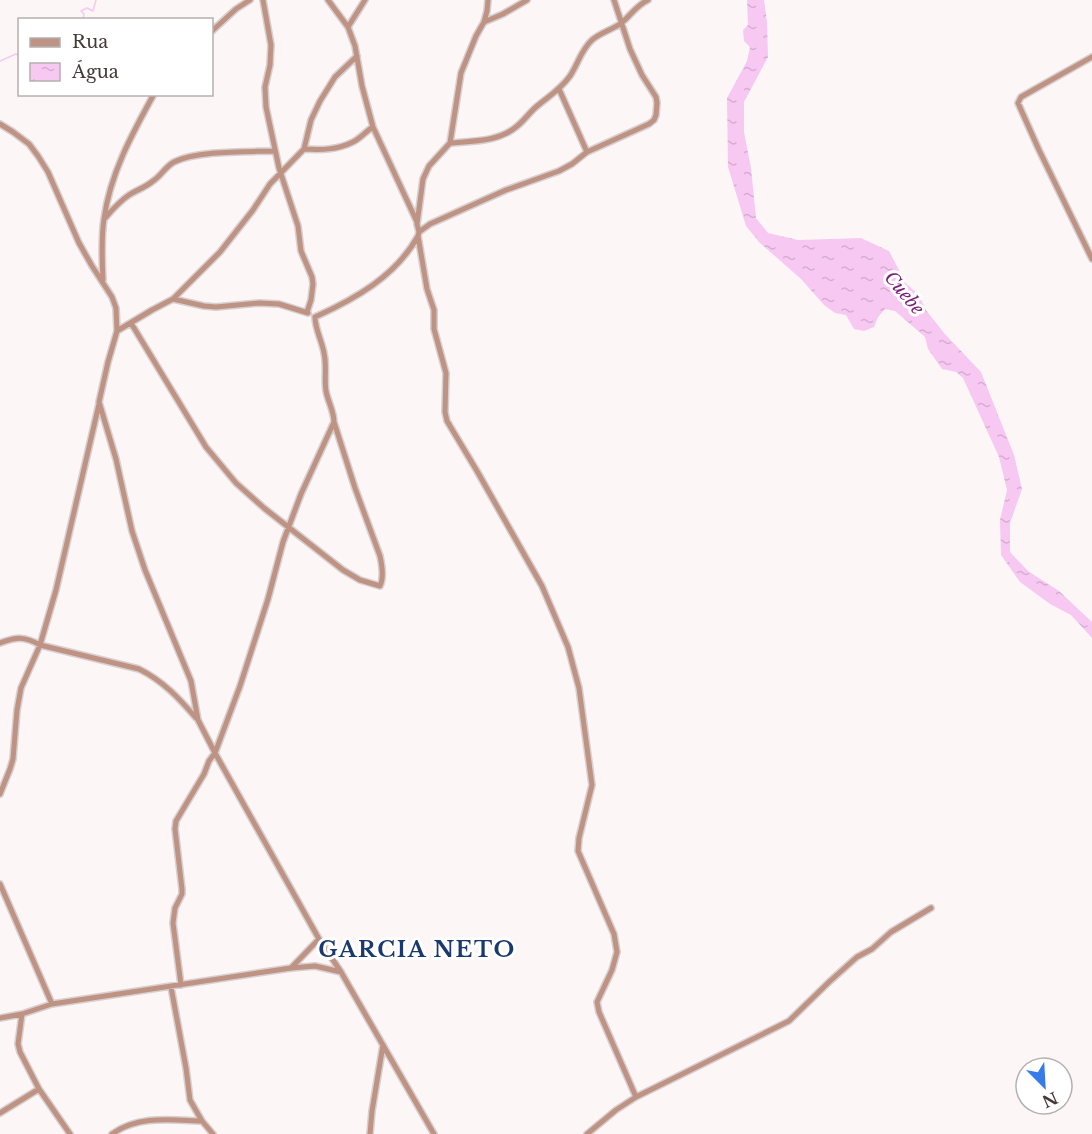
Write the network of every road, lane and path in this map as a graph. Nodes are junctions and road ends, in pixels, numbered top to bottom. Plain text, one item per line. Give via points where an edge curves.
1 (250, 0) edge
2 (263, 0) edge
3 (328, 0) edge
4 (365, 0) edge
5 (488, 0) edge
6 (527, 0) edge
7 (614, 0) edge
8 (648, 0) edge
9 (484, 22) junction
10 (621, 23) junction
11 (348, 27) junction
12 (213, 30) edge
13 (357, 56) junction
14 (1092, 57) edge
15 (559, 90) junction
16 (153, 96) edge
17 (0, 124) edge
18 (373, 127) junction
19 (450, 143) junction
20 (304, 149) junction
21 (275, 152) junction
22 (587, 152) junction
23 (281, 173) junction
24 (104, 219) junction
25 (417, 224) junction
26 (419, 234) junction
27 (1092, 259) edge
28 (103, 281) junction
29 (173, 299) junction
30 (306, 312) junction
31 (315, 317) junction
32 (131, 323) junction
33 (117, 331) junction
34 (99, 402) junction
35 (334, 422) junction
36 (289, 526) junction
37 (0, 643) edge
38 (40, 645) junction
39 (198, 720) junction
40 (214, 753) junction
41 (0, 794) edge
42 (0, 884) edge
43 (931, 908) dead end
44 (319, 939) junction
45 (291, 968) junction
46 (340, 972) junction
47 (181, 985) junction
48 (171, 987) junction
49 (52, 1004) junction
50 (22, 1014) junction
51 (0, 1018) edge
52 (383, 1045) junction
53 (39, 1089) junction
54 (636, 1097) junction
55 (0, 1113) edge
56 (202, 1121) junction
57 (70, 1134) edge
58 (112, 1134) edge
59 (213, 1134) edge
60 (370, 1134) edge
61 (434, 1134) edge
62 (587, 1134) edge

1 - 12 street
2 - 21 street via 271,45 266,107
3 - 11 street
4 - 11 street
5 - 9 street
6 - 9 street
7 - 10 street
8 - 10 street
9 - 19 street via 461,73
10 - 15 street via 590,42
10 - 22 street via 658,109 649,124
11 - 13 street
13 - 18 street
13 - 20 street via 335,77 320,101
14 - 27 street via 1021,97 1018,103
15 - 19 street via 502,136
15 - 22 street
16 - 24 street via 126,145
17 - 28 street via 29,144 38,156 79,243
18 - 20 street via 341,147
18 - 25 street
19 - 25 street via 423,179
20 - 23 street
21 - 23 street
21 - 24 street via 183,159 129,195
22 - 26 street via 559,171 430,224
23 - 29 street via 227,244
23 - 30 street via 312,278
24 - 28 street
25 - 26 street
26 - 31 street via 403,259 376,283
26 - 54 street via 434,329 445,366 447,421 542,586 568,647 579,688 592,785 578,851 614,934 617,952 597,1002
28 - 33 street via 116,308
29 - 30 street via 216,307 279,304
29 - 32 street
30 - 31 street
31 - 35 street
32 - 33 street
32 - 36 street via 206,447 236,483
33 - 34 street
34 - 38 street
34 - 39 street via 132,531 191,681
35 - 36 street
35 - 36 street via 380,556 381,585 360,580 343,570
36 - 40 street via 240,686
37 - 38 street via 22,638
38 - 39 street via 139,669 175,694
38 - 41 street via 21,688 13,759
39 - 40 street
40 - 44 street
40 - 47 street via 176,821 182,894 173,923
42 - 49 street
43 - 54 street via 857,957 789,1020
44 - 45 street
44 - 46 street
45 - 46 street via 315,966
45 - 47 street
46 - 52 street
47 - 48 street
48 - 49 street
48 - 56 street via 190,1100
49 - 50 street
50 - 51 street
50 - 53 street via 18,1044
52 - 60 street
52 - 61 street
53 - 55 street
53 - 57 street
54 - 62 street
56 - 58 street via 156,1119 137,1122
56 - 59 street

